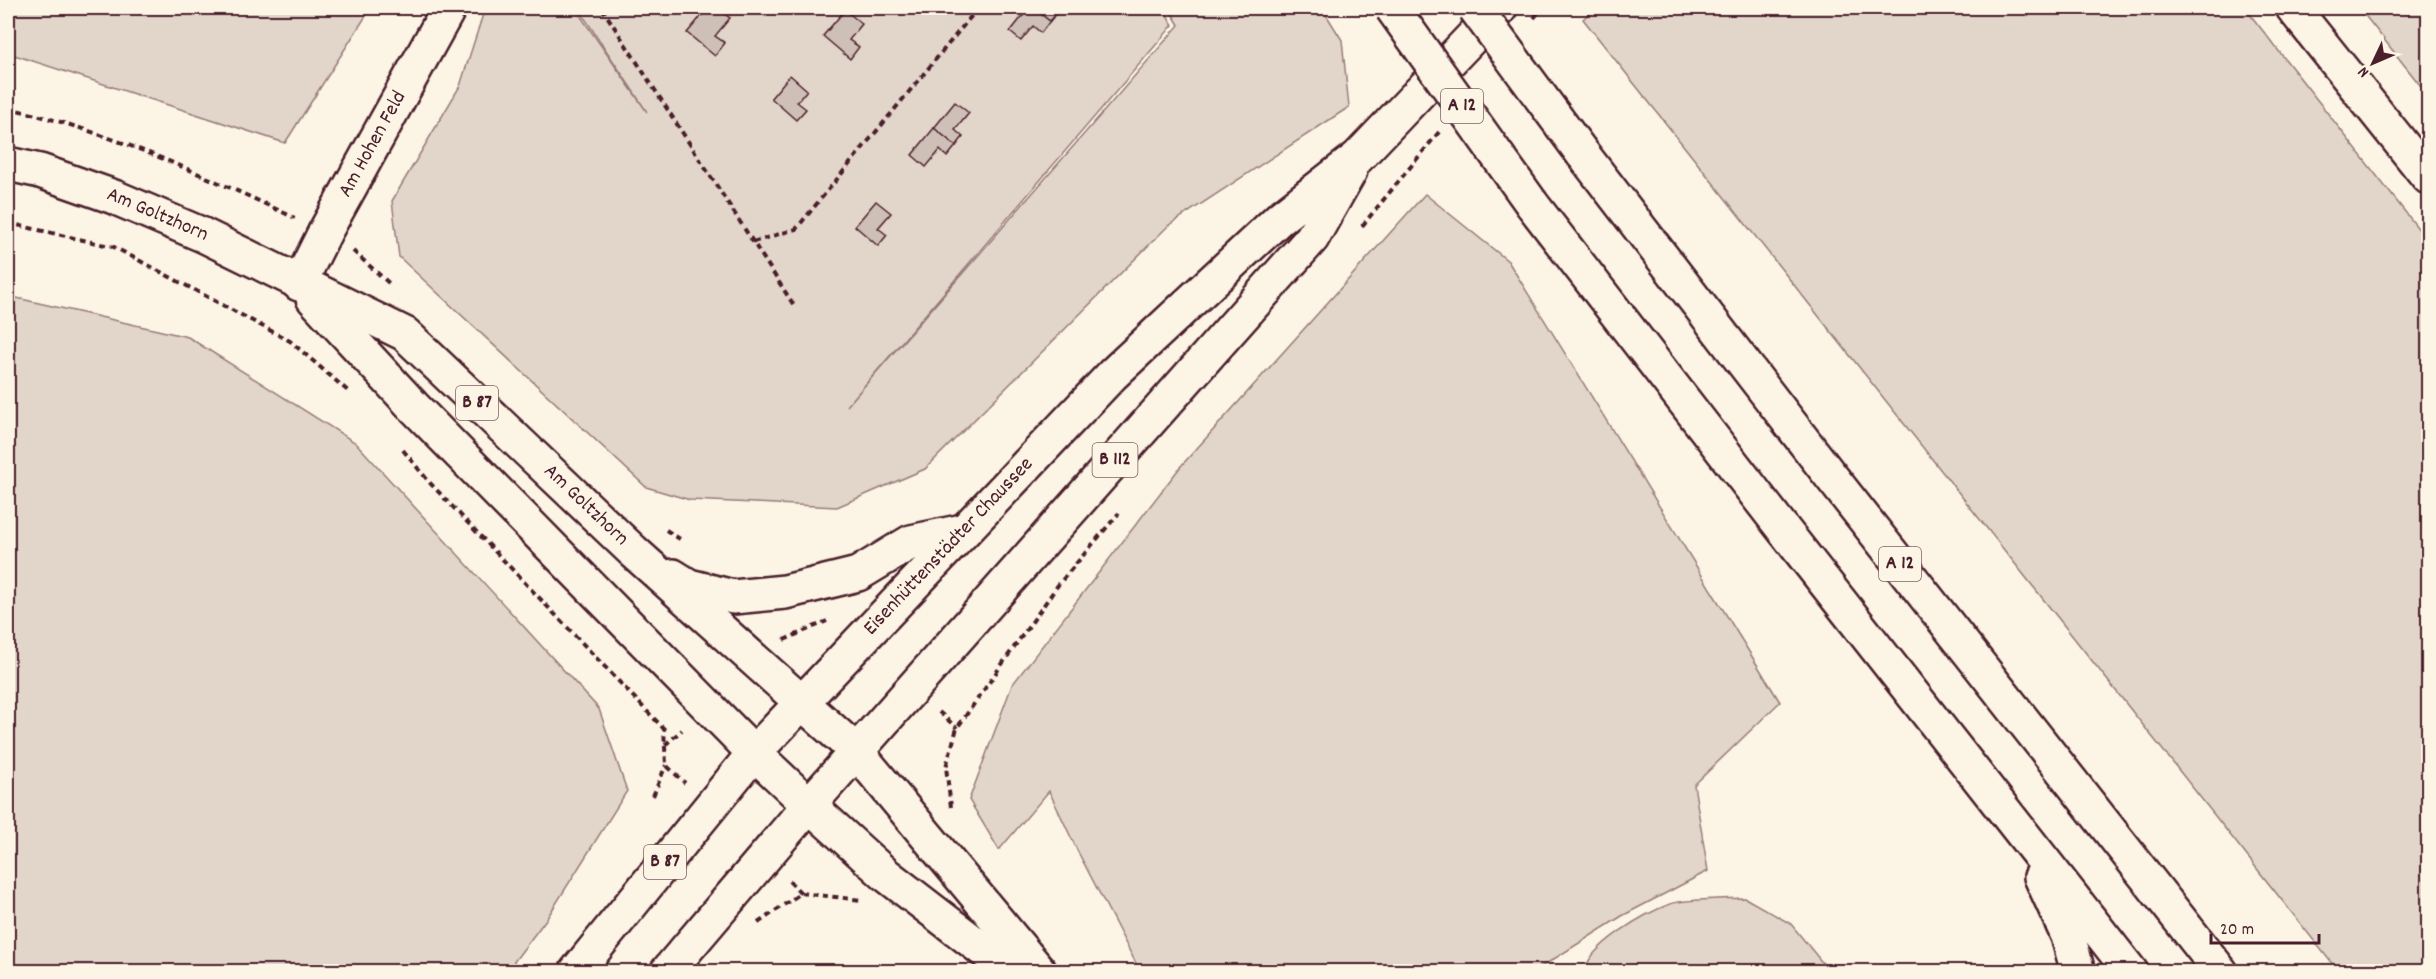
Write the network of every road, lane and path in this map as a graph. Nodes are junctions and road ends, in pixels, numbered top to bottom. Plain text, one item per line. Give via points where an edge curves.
1 (450, 8) edge
2 (602, 8) edge
3 (978, 8) edge
4 (1392, 8) edge
5 (1475, 8) edge
6 (1500, 8) edge
7 (2293, 8) edge
8 (8, 108) edge
9 (1358, 157) junction
10 (8, 164) edge
11 (2428, 177) edge
12 (8, 223) edge
13 (325, 232) junction
14 (753, 242) junction
15 (299, 284) junction
16 (795, 307) dead end
17 (352, 395) dead end
18 (400, 447) dead end
19 (963, 531) junction
20 (633, 551) junction
21 (800, 702) junction
22 (856, 752) junction
23 (754, 753) junction
24 (666, 765) junction
25 (653, 796) dead end
26 (808, 805) junction
27 (709, 806) junction
28 (2021, 832) junction
29 (764, 856) junction
30 (801, 894) dead end
31 (576, 972) edge
32 (668, 972) edge
33 (1012, 972) edge
34 (1040, 972) edge
35 (2078, 972) edge
36 (2131, 972) edge
37 (2221, 972) edge

1 - 13 main road, Am Hohen Feld
2 - 14 path
3 - 14 path via 796,229
4 - 28 main road, A 12, bridge via 1532,204
5 - 37 main road, A 12, bridge via 1826,470
6 - 9 main road, Eisenhüttenstädter Chaussee / B 112
7 - 11 main road
8 - 13 path via 127,143
9 - 19 main road, Eisenhüttenstädter Chaussee / B 112 via 1280,219 1113,374
9 - 22 main road, Eisenhüttenstädter Chaussee / B 112 via 1312,238
10 - 15 main road, Am Goltzhorn / B 87 via 114,197 203,235
12 - 17 path via 114,247 290,341
13 - 15 main road, Am Hohen Feld
14 - 16 path
15 - 20 main road, Am Goltzhorn / B 87 via 405,334
15 - 23 main road, Am Goltzhorn / B 87 via 413,406
18 - 24 path via 664,729
19 - 20 main road via 911,542 858,573 818,585 733,597 689,586
19 - 21 main road, Eisenhüttenstädter Chaussee / B 112
20 - 21 main road, Am Goltzhorn / B 87
21 - 22 main road, Am Goltzhorn / B 87
21 - 23 main road, Eisenhüttenstädter Chaussee / B 87
22 - 26 main road, Eisenhüttenstädter Chaussee
22 - 34 main road, Am Goltzhorn
23 - 26 main road, Am Goltzhorn / B 87
23 - 27 main road, Eisenhüttenstädter Chaussee / B 87
24 - 25 path
24 - 27 path
26 - 29 main road, Eisenhüttenstädter Chaussee
26 - 33 main road, Am Goltzhorn via 885,874
27 - 31 main road, Eisenhüttenstädter Chaussee / B 87
28 - 35 main road via 2067,936
28 - 36 main road, A 12
29 - 30 path
29 - 32 main road, Eisenhüttenstädter Chaussee

